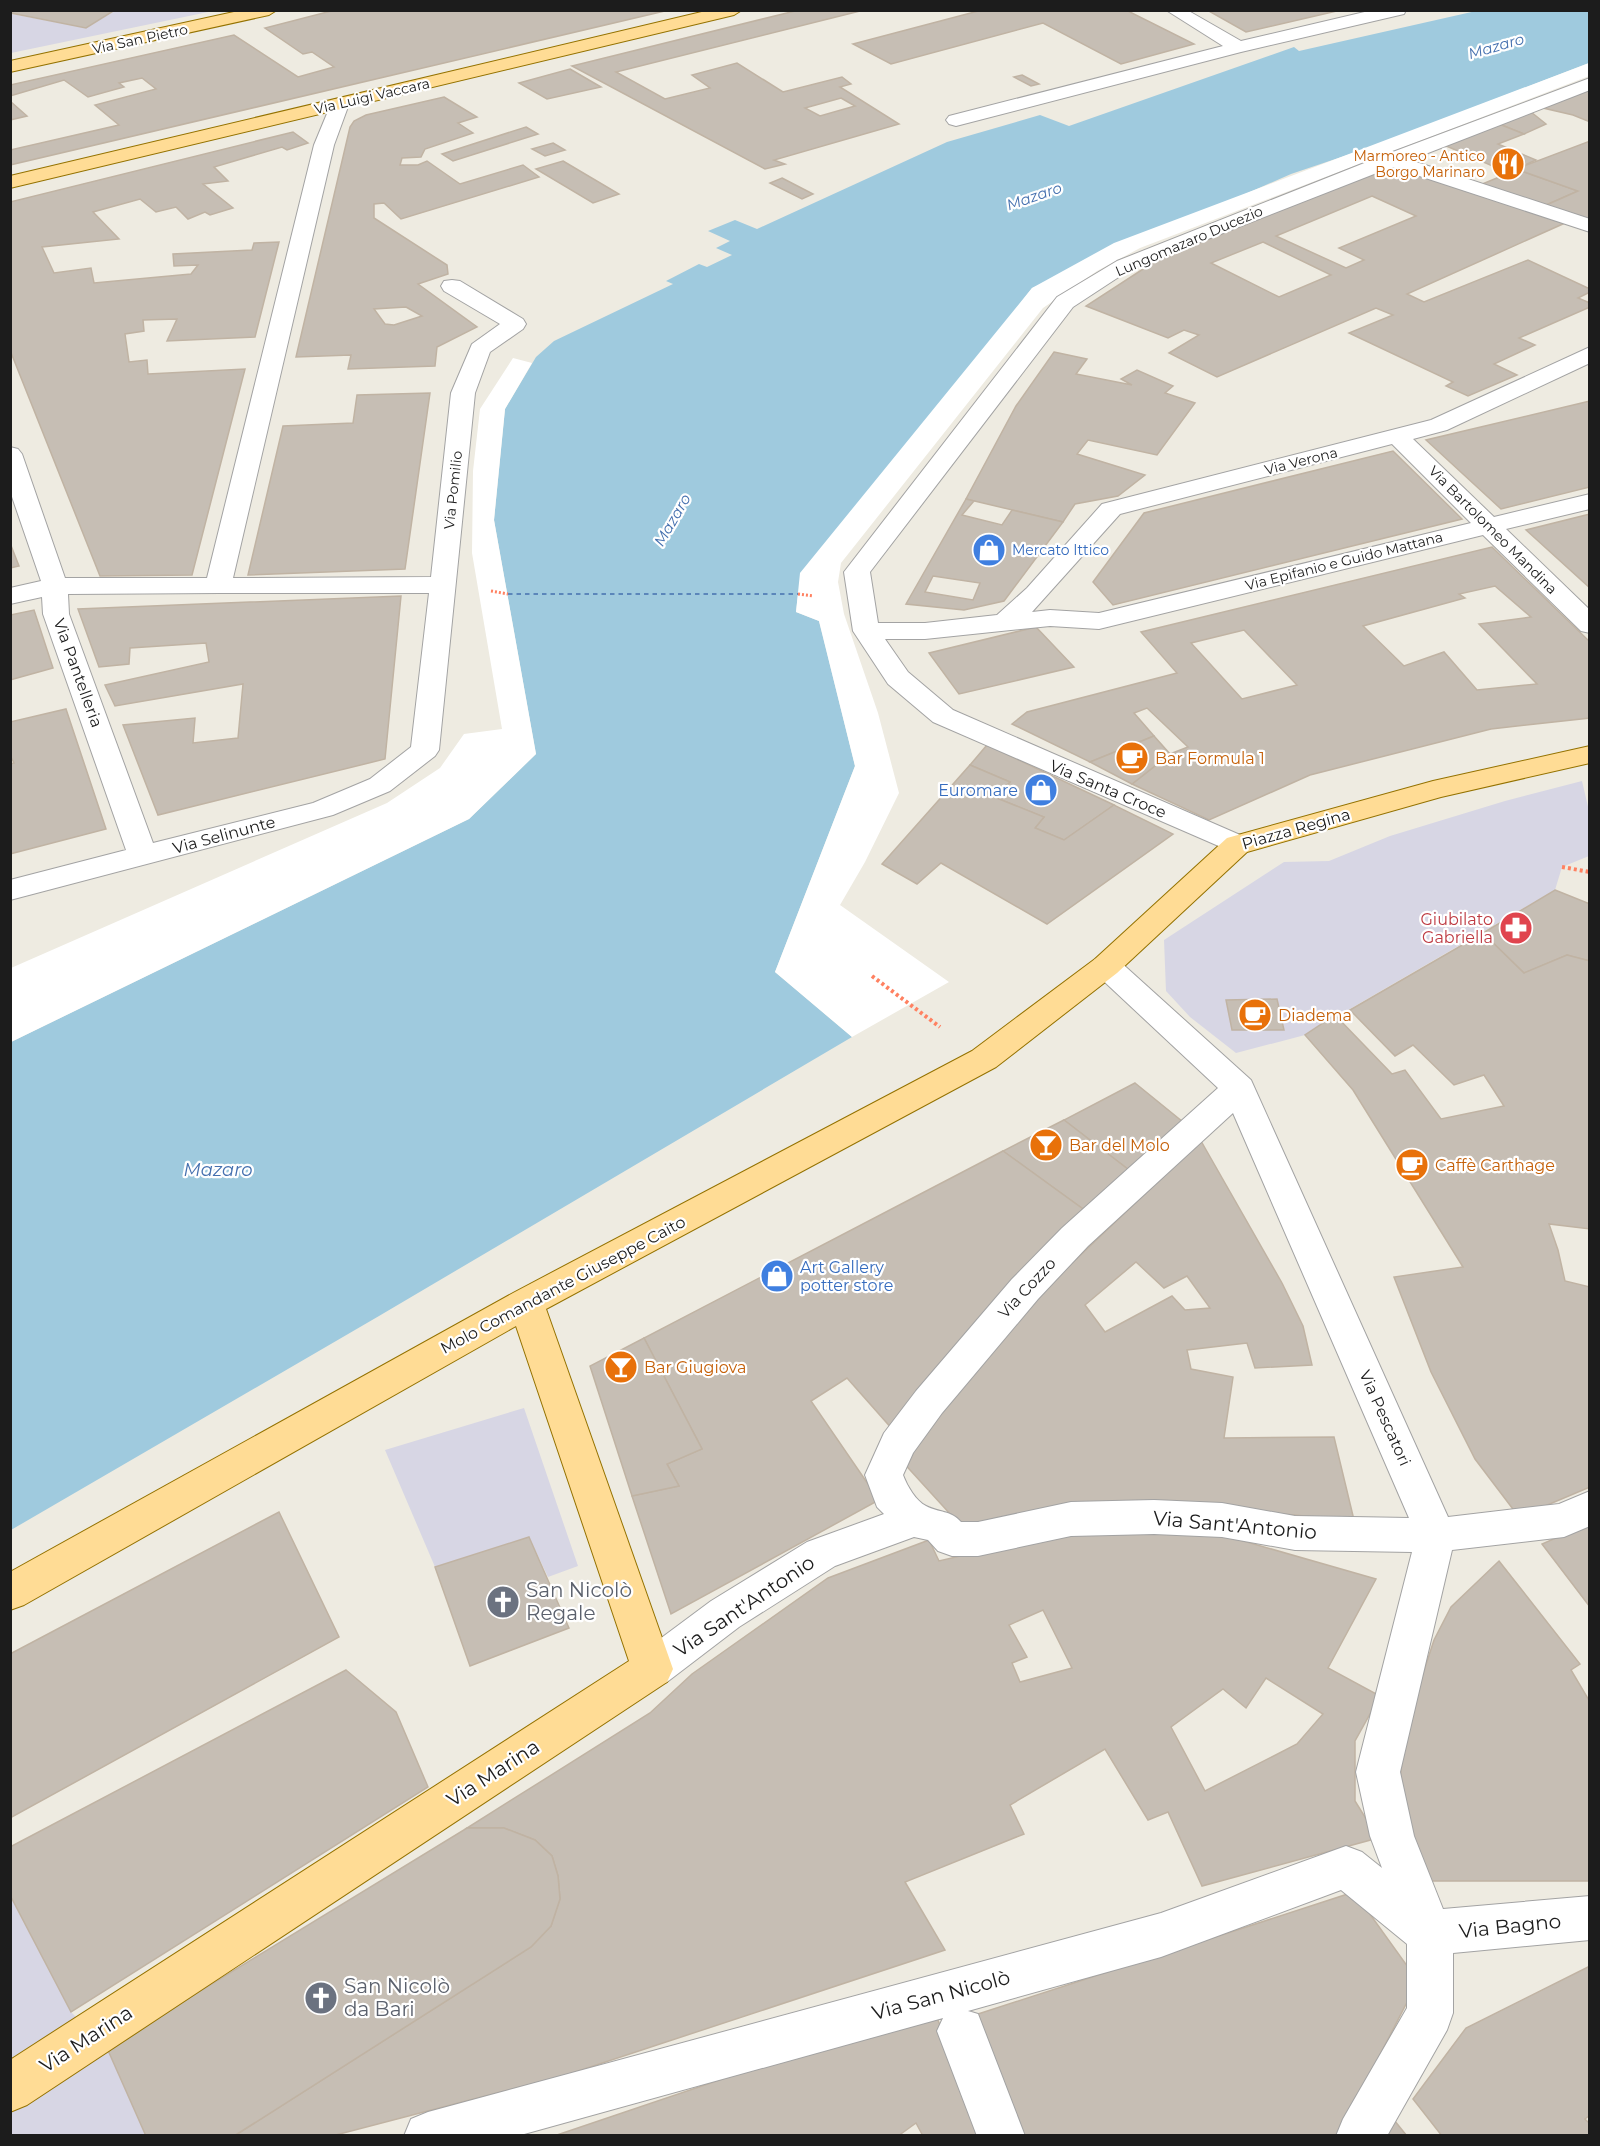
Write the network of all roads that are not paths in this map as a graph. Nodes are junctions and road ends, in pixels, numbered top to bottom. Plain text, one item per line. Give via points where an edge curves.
1 (269, 10) edge
2 (734, 10) edge
3 (1174, 10) edge
4 (1398, 10) edge
5 (1238, 47) junction
6 (10, 67) edge
7 (1590, 83) edge
8 (340, 104) junction
9 (956, 120) dead end
10 (1389, 160) junction
11 (10, 182) edge
12 (1590, 226) edge
13 (452, 286) dead end
14 (1590, 354) edge
15 (1398, 436) junction
16 (10, 454) edge
17 (1590, 501) edge
18 (1489, 526) junction
19 (443, 585) junction
20 (55, 586) junction
21 (218, 586) junction
22 (10, 596) edge
23 (1005, 622) junction
24 (1590, 625) edge
25 (866, 631) junction
26 (425, 750) joint
27 (1590, 754) edge
28 (1237, 845) junction
29 (143, 856) junction
30 (10, 890) edge
31 (1106, 966) junction
32 (1239, 1088) junction
33 (526, 1303) junction
34 (1590, 1507) edge
35 (914, 1520) junction
36 (1436, 1535) junction
37 (10, 1593) edge
38 (652, 1669) junction
39 (1590, 1918) edge
40 (1430, 1933) junction
41 (961, 2031) dead end
42 (10, 2088) edge
43 (428, 2136) edge
44 (1001, 2136) edge
45 (1360, 2136) edge

1 - 6 main road, Via San Pietro
2 - 8 main road, Via Luigi Vaccara
3 - 5 street
4 - 5 street
5 - 9 street
7 - 10 street, Lungomazaro Ducezio
8 - 11 main road, Via Luigi Vaccara
8 - 21 street via 324,145
10 - 12 street
10 - 25 street, Lungomazaro Ducezio via 1124,265 1065,302 857,572
13 - 19 street, Via Pomilio via 515,324 480,349 463,393
14 - 15 street, Via Verona via 1439,425
15 - 18 street, Via Bartolomeo Mandina
15 - 23 street, Via Verona via 1111,509 1036,594
16 - 20 street, Via Pantelleria
17 - 18 street, Via Epifanio e Guido Mattana
18 - 23 street, Via Epifanio e Guido Mattana via 1099,621 1050,618
18 - 24 street, Via Bartolomeo Mandina
19 - 21 street
19 - 26 street, Via Pomilio
20 - 21 street
20 - 22 street
20 - 29 street, Via Pantelleria via 56,614
23 - 25 street, Via Epifanio e Guido Mattana via 925,631
25 - 28 street, Via Santa Croce via 898,678 943,716
26 - 29 street, Via Selinunte via 380,785 323,809
27 - 28 main road, Piazza Regina via 1526,767
28 - 31 main road, Piazza Regina
29 - 30 street, Via Selinunte
31 - 32 street, Via Pescatori
31 - 33 main road, Molo Comandante Giuseppe Caito via 984,1059
32 - 35 street, Via Cozzo via 1075,1237 990,1328 916,1419 898,1444 884,1475 891,1495
32 - 36 street, Via Pescatori
33 - 37 main road, Molo Comandante Giuseppe Caito
33 - 38 main road
34 - 36 street via 1564,1520
35 - 36 street, Via Sant'Antonio via 940,1526 952,1539 978,1539 1071,1519 1154,1518 1222,1520 1295,1533
35 - 38 street, Via Sant'Antonio via 821,1554 724,1614
36 - 40 street via 1378,1772 1392,1836
38 - 42 main road, Via Marina
39 - 40 street, Via Bagno
40 - 43 street, Via San Nicolò via 1346,1867 1161,1935
40 - 45 street via 1430,2013
41 - 44 street

